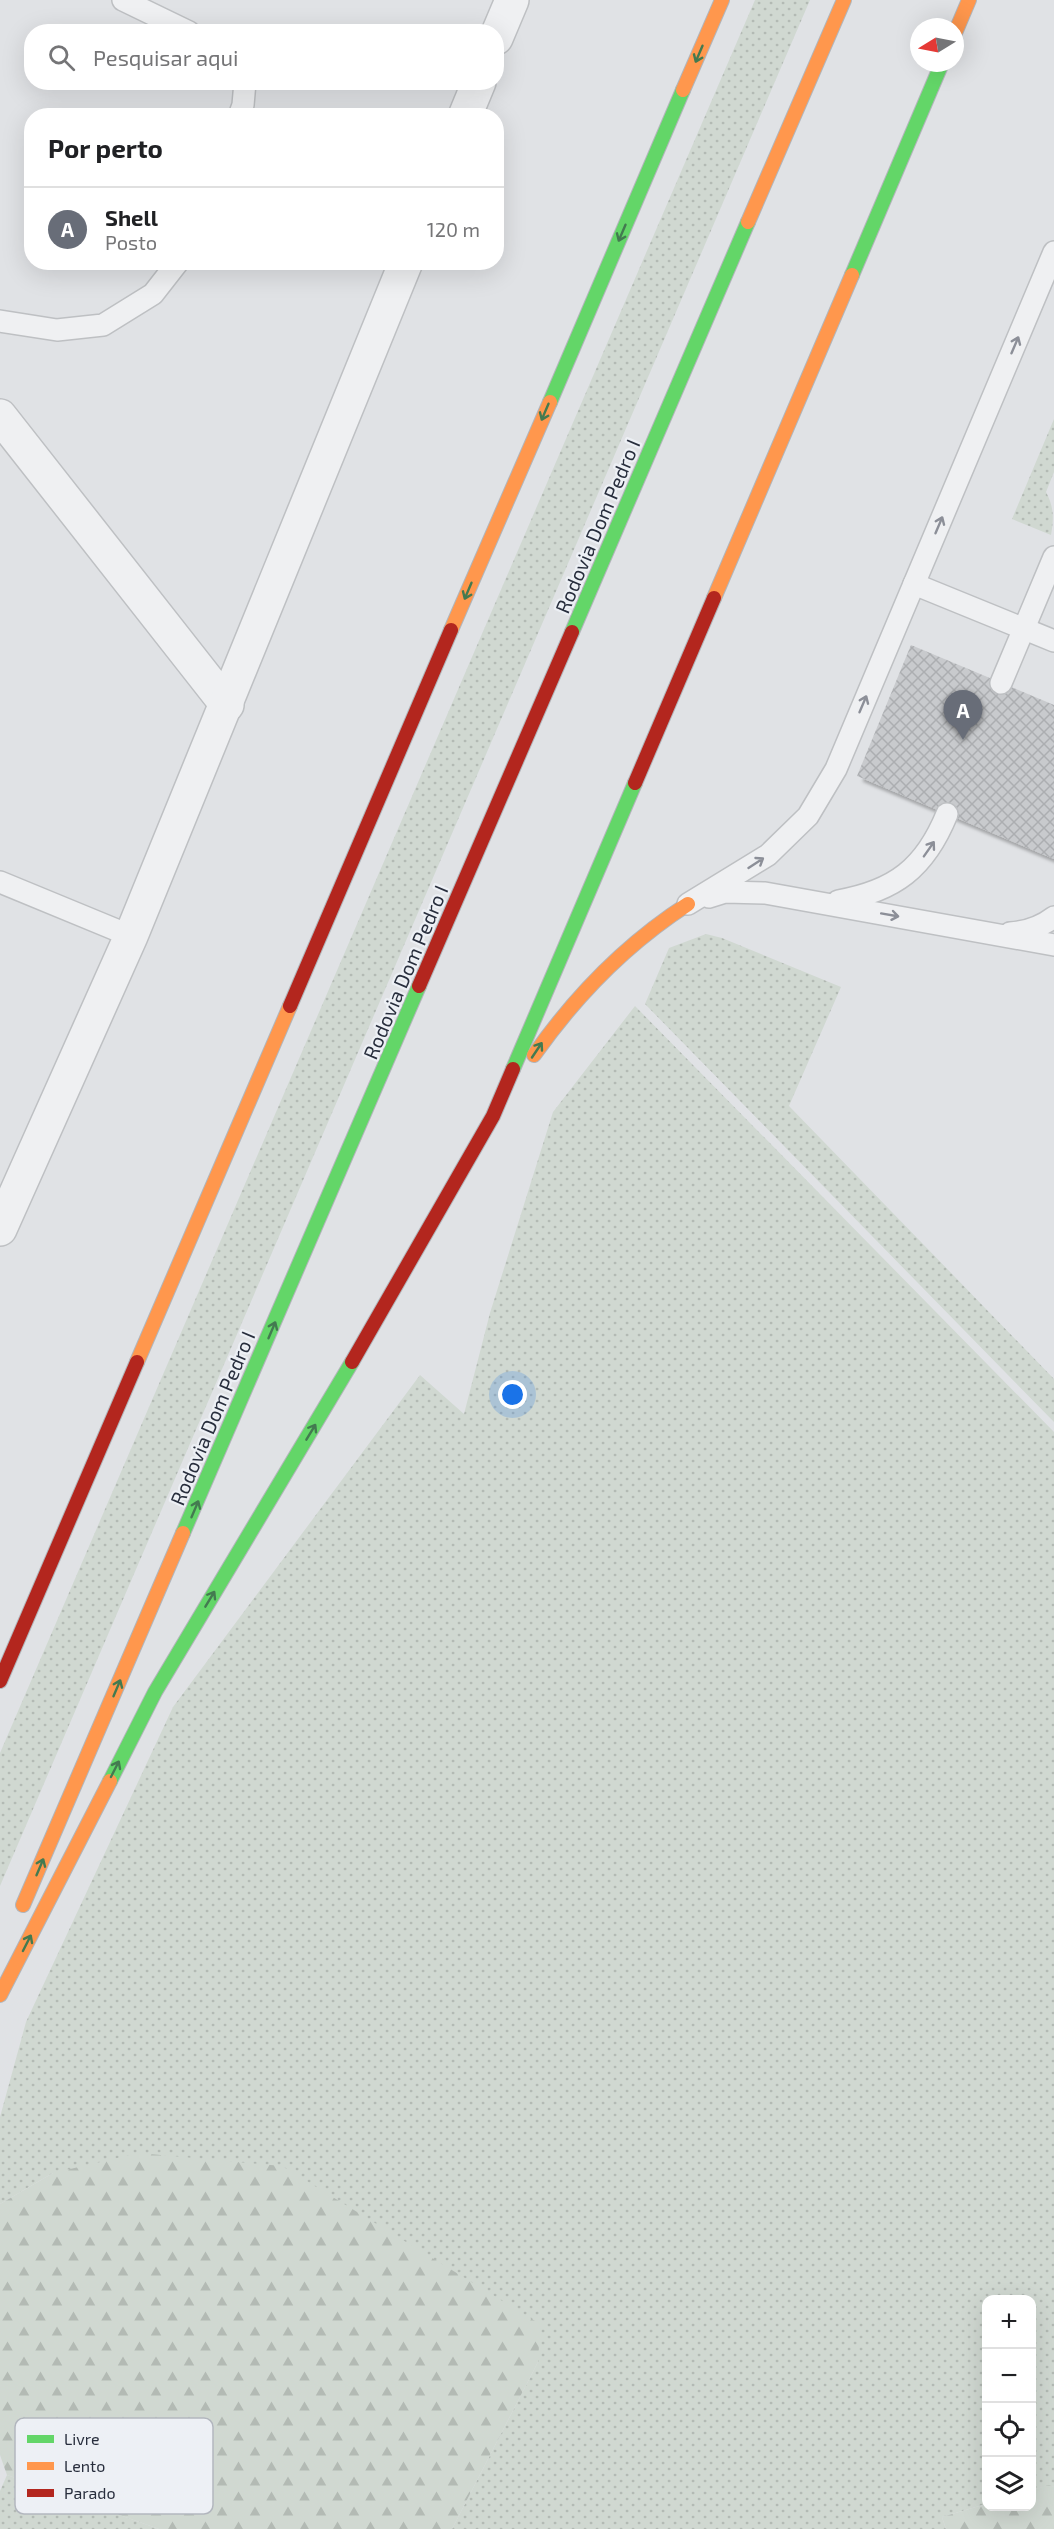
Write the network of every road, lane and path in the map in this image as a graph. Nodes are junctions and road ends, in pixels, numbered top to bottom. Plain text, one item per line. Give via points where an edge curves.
1 (123, 0) edge
2 (512, 0) edge
3 (722, 0) edge
4 (844, 0) edge
5 (969, 0) edge
6 (961, 18) edge
7 (172, 24) edge
8 (502, 24) edge
9 (938, 72) edge
10 (244, 90) edge
11 (476, 90) edge
12 (242, 108) edge
13 (468, 108) edge
14 (1054, 252) edge
15 (172, 270) edge
16 (403, 270) edge
17 (0, 321) edge
18 (0, 416) edge
19 (1054, 557) edge
20 (914, 584) junction
21 (1024, 628) junction
22 (1054, 641) edge
23 (1001, 683) dead end
24 (227, 705) junction
25 (947, 814) dead end
26 (0, 882) edge
27 (688, 903) junction
28 (825, 903) junction
29 (1054, 917) edge
30 (994, 934) junction
31 (131, 936) junction
32 (1054, 945) edge
33 (493, 1116) junction
34 (0, 1229) edge
35 (0, 1681) edge
36 (19, 1915) dead end
37 (0, 1995) edge

1 - 7 lane
2 - 8 street
3 -> 35 highway
36 -> 4 highway, Rodovia Dom Pedro I
5 - 6 highway
9 - 33 highway
10 - 12 lane
11 - 13 street
20 -> 14 lane
15 - 17 lane via 153,294 103,325 57,330
16 - 24 street
18 - 24 street
19 - 21 lane
20 - 21 lane
27 -> 20 lane via 768,855 808,816 836,769
21 - 22 lane
21 - 23 lane
24 - 31 street
28 -> 25 lane via 864,897 892,884 918,864 937,838
26 - 31 lane
27 - 28 lane via 725,892 765,893
33 -> 27 highway via 551,1029 598,974 659,921
28 -> 30 lane
29 - 30 lane via 1021,932
30 - 32 lane
31 - 34 street
37 -> 33 highway via 155,1692

